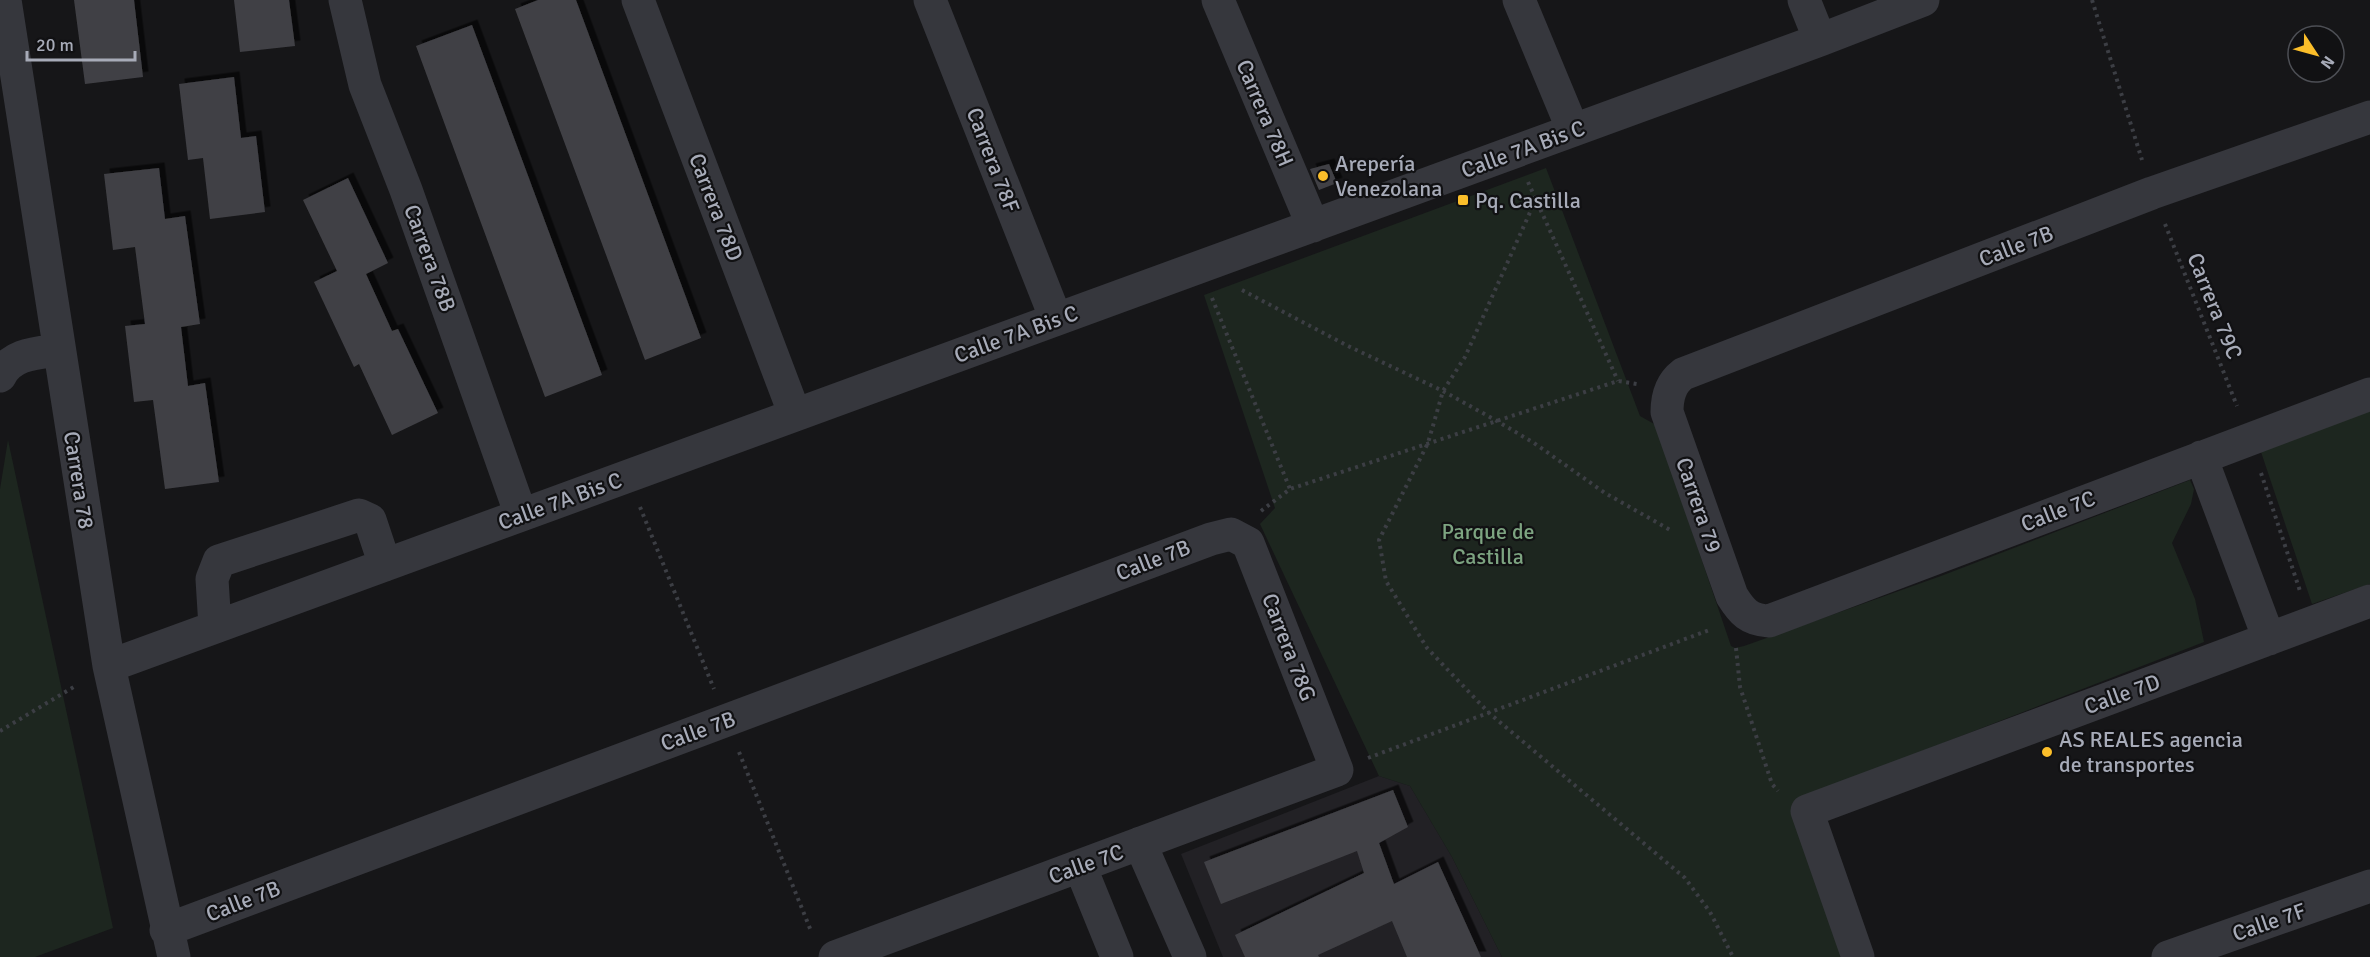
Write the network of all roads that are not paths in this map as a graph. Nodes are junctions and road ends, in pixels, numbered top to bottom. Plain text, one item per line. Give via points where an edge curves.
1 (5, 0) edge
2 (345, 0) edge
3 (638, 0) edge
4 (930, 0) edge
5 (1218, 0) edge
6 (1519, 0) edge
7 (1804, 0) edge
8 (1923, 0) edge
9 (1820, 40) junction
10 (2370, 117) edge
11 (12, 130) edge
12 (1573, 130) junction
13 (1313, 226) junction
14 (1056, 319) junction
15 (58, 350) junction
16 (1, 370) edge
17 (1671, 390) joint
18 (2370, 394) edge
19 (795, 415) junction
20 (2201, 457) junction
21 (521, 515) junction
22 (1231, 534) joint
23 (385, 565) junction
24 (2370, 601) edge
25 (1747, 616) joint
26 (215, 627) junction
27 (2269, 639) junction
28 (109, 666) junction
29 (1337, 770) joint
30 (1140, 843) junction
31 (1080, 866) junction
32 (2370, 886) edge
33 (170, 944) edge
34 (835, 957) edge
35 (1117, 957) edge
36 (1190, 957) edge
37 (1858, 957) edge
38 (2168, 957) edge

1 - 11 street, Carrera 78
2 - 21 street, Carrera 78B via 365,86
3 - 19 street, Carrera 78D
4 - 14 street, Carrera 78F
5 - 13 street, Carrera 78H
6 - 12 street
7 - 9 street
8 - 9 street, Calle 7A Bis C
9 - 12 street, Calle 7A Bis C
10 - 17 street, Calle 7B via 2152,193 1683,374
11 - 15 street, Carrera 78
12 - 13 street, Calle 7A Bis C
13 - 14 street, Calle 7A Bis C
14 - 19 street, Calle 7A Bis C
15 - 16 street via 17,358
15 - 28 street, Carrera 78
17 - 25 street, Carrera 79 via 1667,412 1731,596
18 - 20 street, Calle 7C
19 - 21 street, Calle 7A Bis C
20 - 25 street, Calle 7C via 1769,621
20 - 27 street
21 - 23 street, Calle 7A Bis C
22 - 29 street, Carrera 78G via 1248,543
22 - 33 street, Calle 7B
23 - 26 street, Calle 7A Bis C
23 - 26 street via 370,520 359,515 219,561 212,579
24 - 27 street, Calle 7D
26 - 28 street, Calle 7A Bis C
27 - 37 street, Calle 7D via 1807,811
28 - 33 street, Carrera 78
29 - 30 street, Calle 7C
30 - 31 street, Calle 7C
30 - 36 street
31 - 34 street, Calle 7C
31 - 35 street
32 - 38 street, Calle 7F

